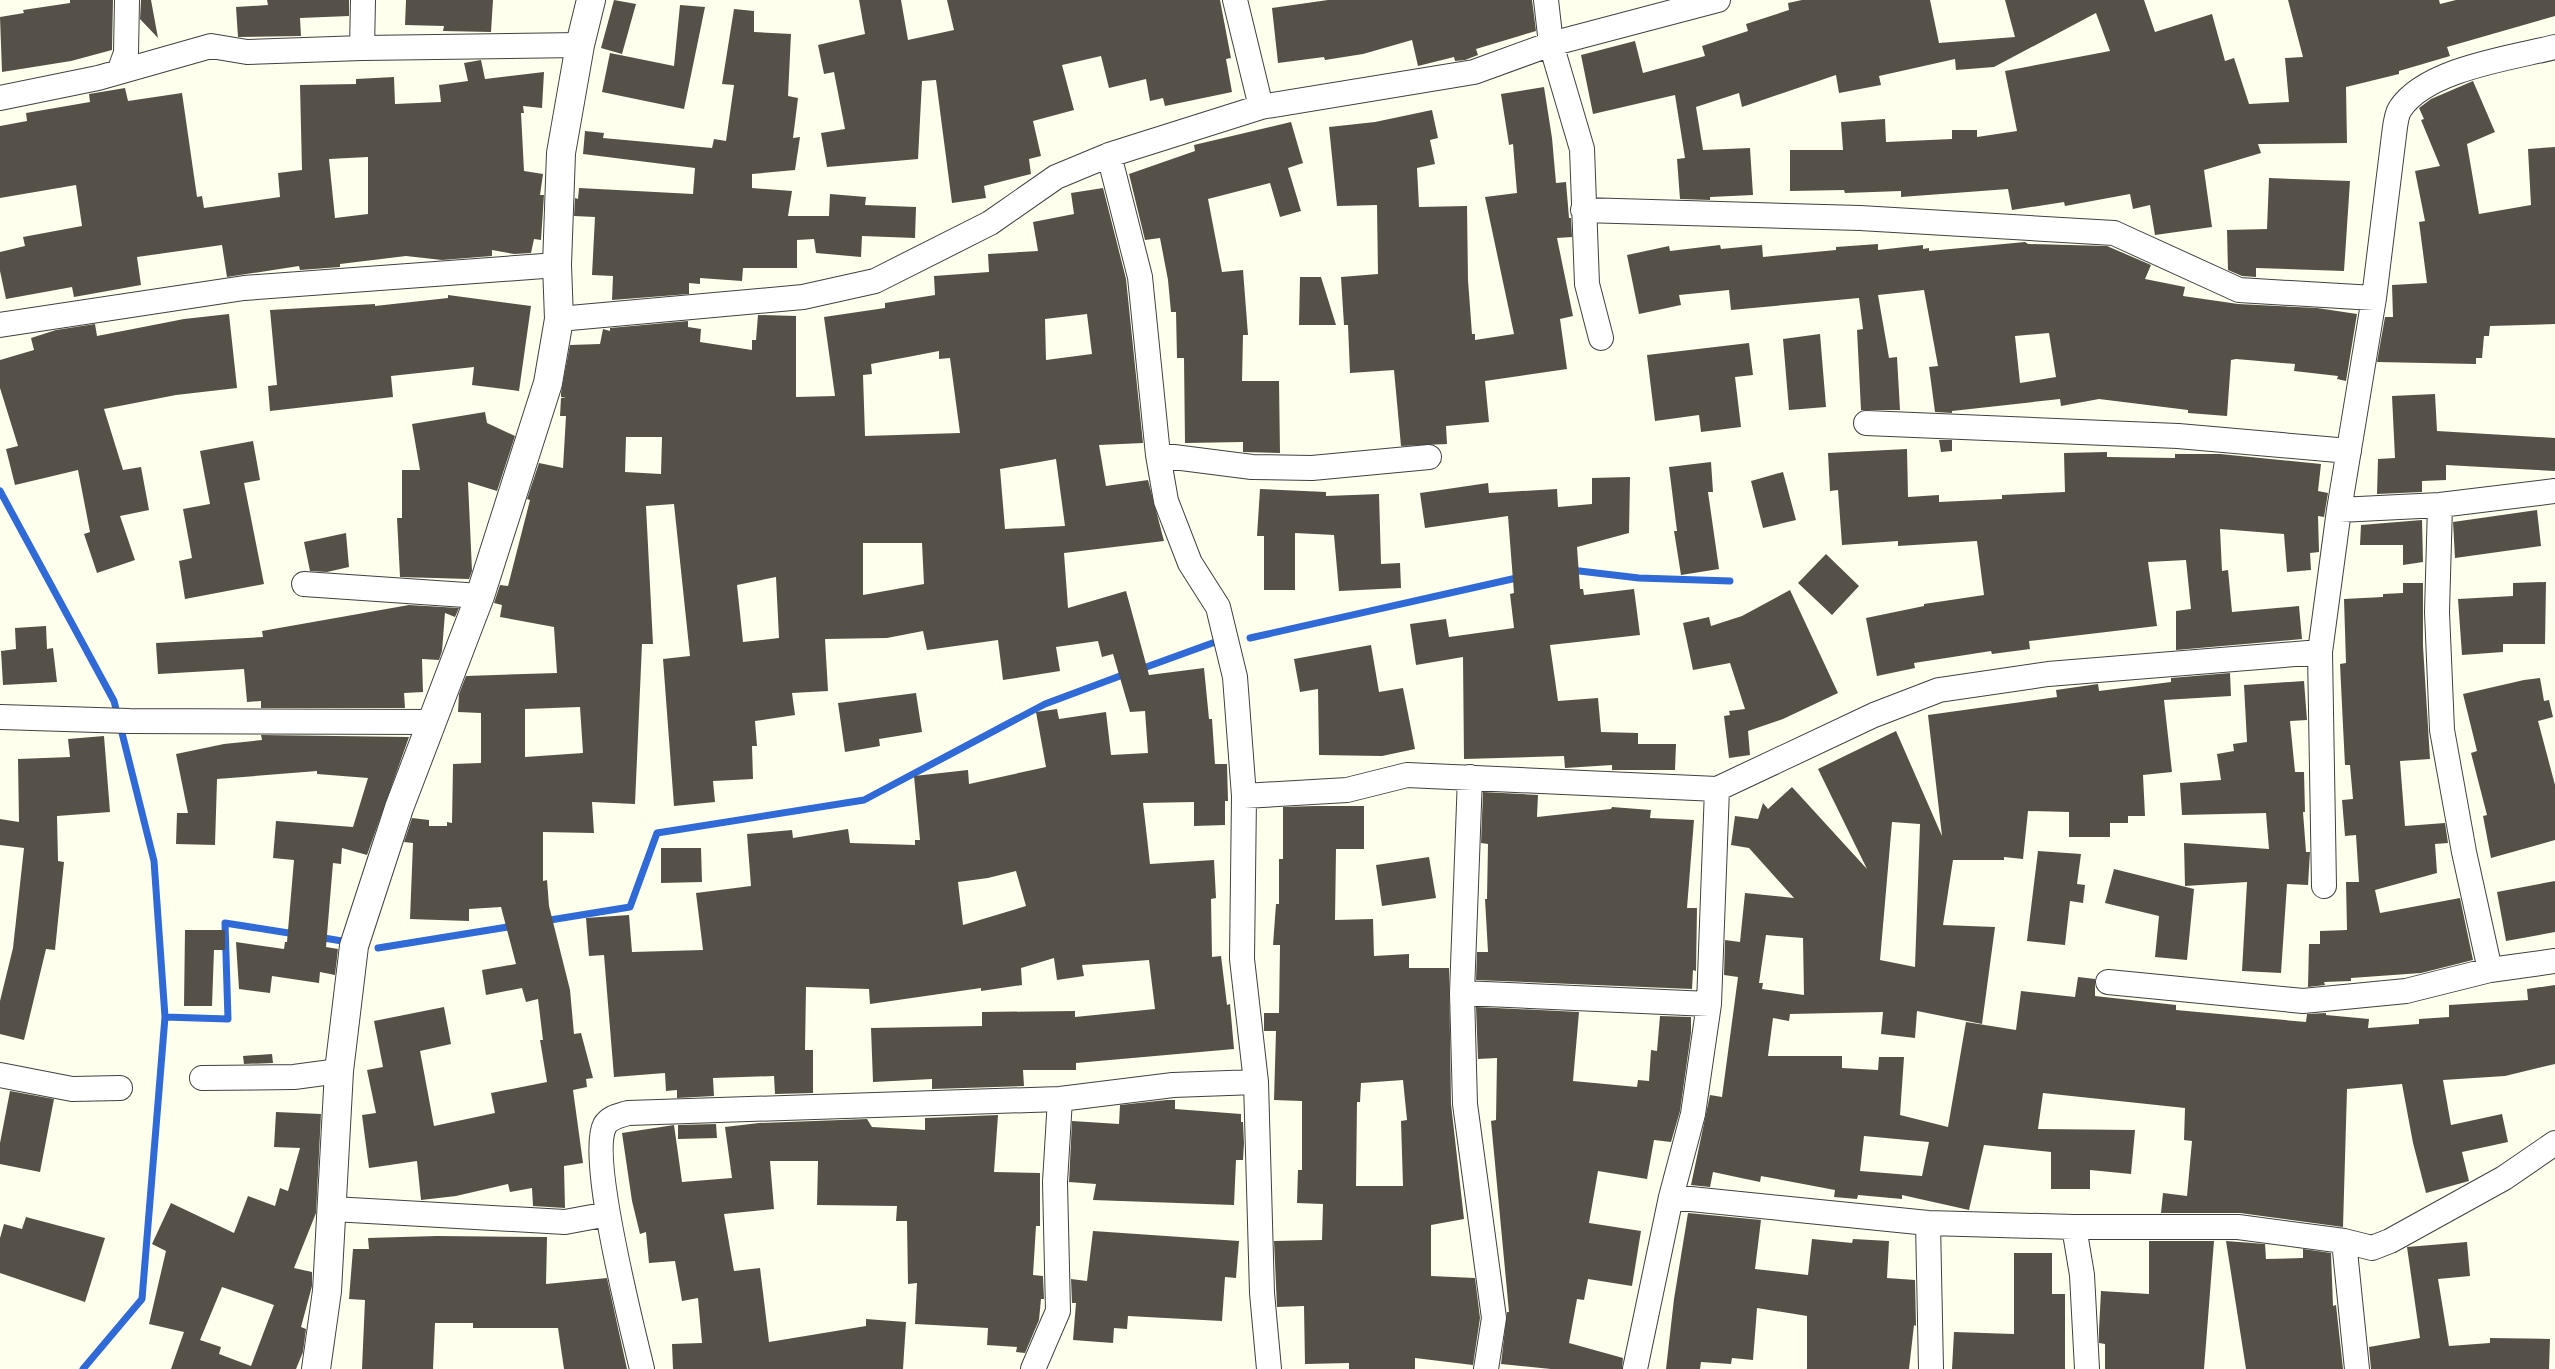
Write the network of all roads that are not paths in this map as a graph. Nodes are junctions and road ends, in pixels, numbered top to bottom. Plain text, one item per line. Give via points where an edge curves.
1 (127, 0) edge
2 (363, 0) edge
3 (591, 0) edge
4 (1235, 0) edge
5 (1546, 0) edge
6 (1718, 0) edge
7 (1551, 44) junction
8 (580, 45) junction
9 (2555, 47) edge
10 (362, 48) junction
11 (119, 72) junction
12 (0, 98) edge
13 (1262, 107) junction
14 (1109, 155) junction
15 (1583, 210) junction
16 (557, 265) junction
17 (2374, 298) junction
18 (559, 319) junction
19 (0, 325) edge
20 (1601, 338) dead end
21 (1866, 423) dead end
22 (2349, 451) junction
23 (1158, 455) junction
24 (1429, 457) dead end
25 (2555, 491) edge
26 (2440, 505) junction
27 (2339, 510) junction
28 (304, 584) dead end
29 (480, 596) junction
30 (2320, 652) junction
31 (0, 717) edge
32 (433, 722) junction
33 (1470, 777) junction
34 (1717, 789) junction
35 (1244, 796) junction
36 (2324, 886) dead end
37 (2555, 961) edge
38 (2490, 970) junction
39 (2108, 982) dead end
40 (1462, 993) junction
41 (1709, 1004) junction
42 (339, 1071) junction
43 (0, 1075) edge
44 (202, 1078) dead end
45 (1256, 1082) junction
46 (120, 1088) dead end
47 (1060, 1099) junction
48 (2555, 1143) edge
49 (1671, 1197) junction
50 (333, 1208) junction
51 (608, 1214) junction
52 (1928, 1223) junction
53 (2074, 1227) junction
54 (2344, 1241) junction
55 (316, 1369) edge
56 (642, 1369) edge
57 (1033, 1369) edge
58 (1269, 1369) edge
59 (1486, 1369) edge
60 (1635, 1369) edge
61 (1931, 1369) edge
62 (2087, 1369) edge
63 (2357, 1369) edge

1 - 11 street via 126,53
2 - 10 street
3 - 8 street
4 - 13 street
5 - 7 street
6 - 7 street
7 - 13 street via 1474,72
7 - 15 street via 1582,149
8 - 10 street
8 - 16 street via 561,153
9 - 17 street via 2448,74 2415,91 2399,110
10 - 11 street via 247,52 211,46
11 - 12 street
13 - 14 street
14 - 18 street via 1056,177 990,222 875,280 803,296
14 - 23 street via 1140,277
15 - 17 street via 1860,218 2114,233 2239,290
15 - 20 street via 1587,284
16 - 18 street
16 - 19 street via 244,288
17 - 22 street
18 - 29 street via 548,383
21 - 22 street via 2178,436
22 - 27 street
23 - 24 street via 1252,467 1312,468
23 - 35 street via 1166,501 1190,563 1218,607 1228,643 1235,677
25 - 26 street
26 - 27 street
26 - 38 street via 2437,612 2442,730
27 - 30 street
28 - 29 street
29 - 32 street
30 - 34 street via 2048,674 1939,690 1874,716
30 - 36 street
31 - 32 street via 120,721
32 - 42 street via 399,808 354,946
33 - 34 street
33 - 35 street via 1406,775 1347,790
33 - 40 street
34 - 41 street
35 - 45 street via 1242,959
37 - 38 street
38 - 39 street via 2406,991 2303,1001
40 - 41 street
40 - 59 street via 1465,1104 1494,1318
41 - 49 street via 1693,1114
42 - 44 street via 294,1077
42 - 50 street
43 - 46 street via 72,1090
45 - 47 street via 1173,1085
45 - 58 street via 1262,1293
47 - 51 street via 628,1113 611,1119 605,1126 601,1143
47 - 57 street via 1054,1182 1058,1311
48 - 54 street via 2504,1178 2390,1241 2372,1248
49 - 52 street
49 - 60 street
50 - 51 street via 565,1222
50 - 55 street via 327,1291
51 - 56 street
52 - 53 street
52 - 61 street
53 - 54 street via 2238,1227
53 - 62 street via 2082,1275
54 - 63 street

